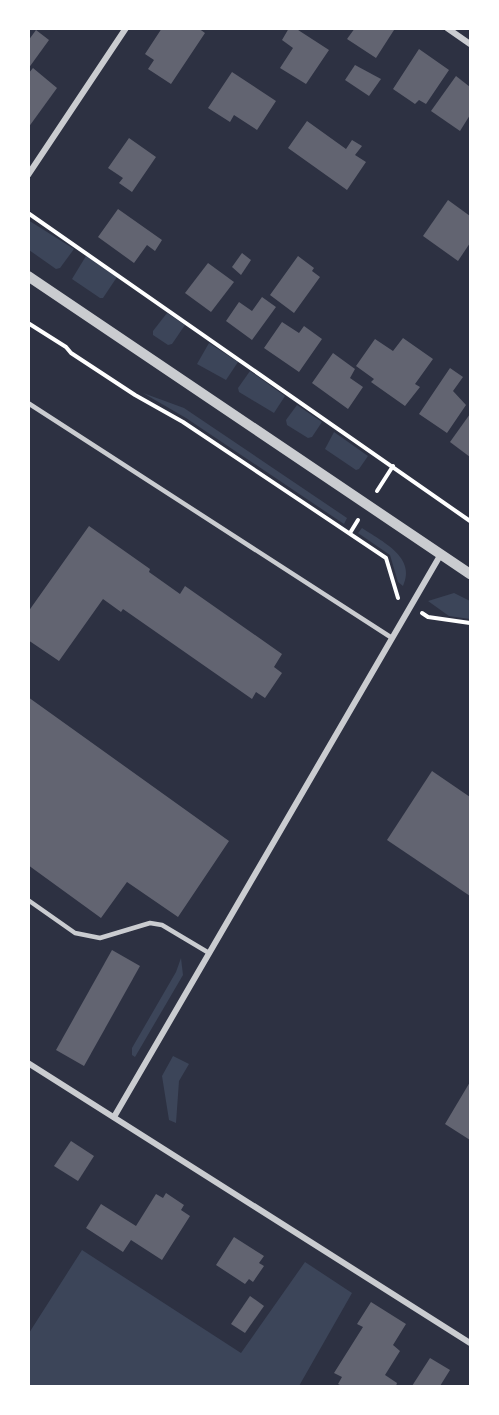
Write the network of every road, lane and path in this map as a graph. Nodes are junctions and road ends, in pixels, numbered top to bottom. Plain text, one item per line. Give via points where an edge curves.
1 (126, 28) edge
2 (447, 28) edge
3 (471, 44) edge
4 (28, 175) edge
5 (28, 213) edge
6 (28, 276) edge
7 (28, 322) edge
8 (28, 403) edge
9 (471, 521) edge
10 (441, 554) junction
11 (471, 574) edge
12 (411, 606) junction
13 (471, 623) edge
14 (392, 638) junction
15 (28, 900) edge
16 (209, 953) junction
17 (28, 1063) edge
18 (114, 1117) junction
19 (471, 1343) edge

1 - 4 street
2 - 3 street
5 - 9 path
6 - 10 street
7 - 12 path via 386,558 399,598
8 - 14 lane
10 - 11 street
10 - 12 street
12 - 13 path via 428,617
12 - 14 street
14 - 16 street
15 - 16 lane via 75,933 100,938 150,923 162,925
16 - 18 street
17 - 18 street
18 - 19 street

